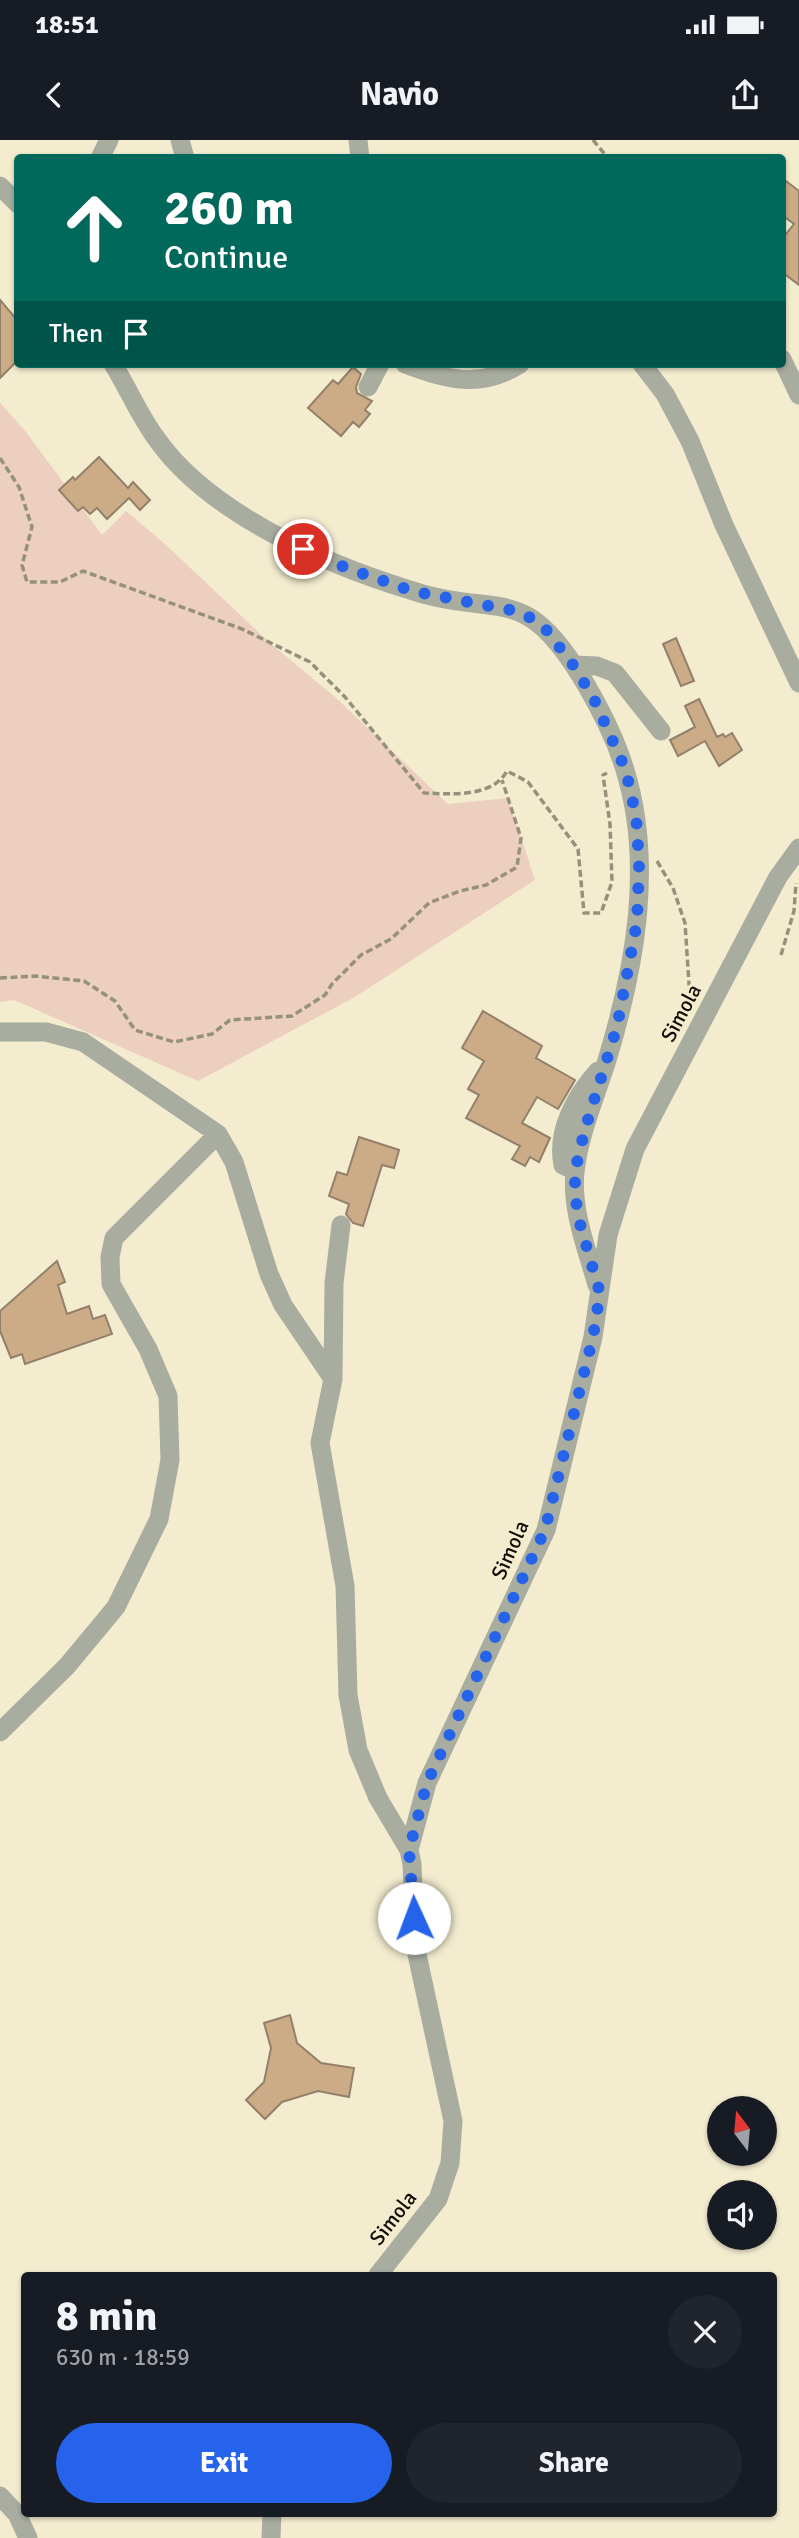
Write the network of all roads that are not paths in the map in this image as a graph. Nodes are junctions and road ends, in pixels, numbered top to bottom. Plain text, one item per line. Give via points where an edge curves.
1 (0, 186) edge
2 (14, 200) edge
3 (786, 367) edge
4 (115, 368) edge
5 (378, 368) edge
6 (415, 368) edge
7 (514, 368) edge
8 (645, 368) edge
9 (368, 387) dead end
10 (799, 395) edge
11 (573, 665) junction
12 (799, 683) edge
13 (661, 731) dead end
14 (799, 848) edge
15 (791, 877) edge
16 (0, 1032) edge
17 (218, 1135) junction
18 (341, 1225) dead end
19 (600, 1293) junction
20 (333, 1379) junction
21 (0, 1732) edge
22 (409, 1850) junction
23 (380, 2272) edge
24 (0, 2496) edge
25 (272, 2517) edge
26 (28, 2538) edge
27 (271, 2538) edge

1 - 2 street
3 - 10 street
4 - 11 street via 156,438 186,474 230,507 283,540 344,567 412,591 526,615 545,628
5 - 9 street
6 - 7 street via 451,378 484,380
8 - 12 street via 690,441
11 - 13 street via 597,666 615,673
11 - 19 street via 624,766 637,826 639,867 637,922 619,1016 575,1171 578,1217
14 - 15 street, Simola
15 - 19 street, Simola via 635,1149 608,1235
16 - 17 street via 46,1032 83,1042
17 - 20 street via 234,1162 282,1304
17 - 21 street via 114,1238 110,1257 111,1284 168,1396 170,1460 159,1519 116,1607 67,1666
18 - 20 street via 334,1283
19 - 22 street, Simola via 545,1530 427,1783
20 - 22 street via 320,1443 345,1586 348,1695 358,1749
22 - 23 street, Simola via 415,1945 453,2121 451,2153 438,2199
24 - 26 street via 17,2514
25 - 27 street

